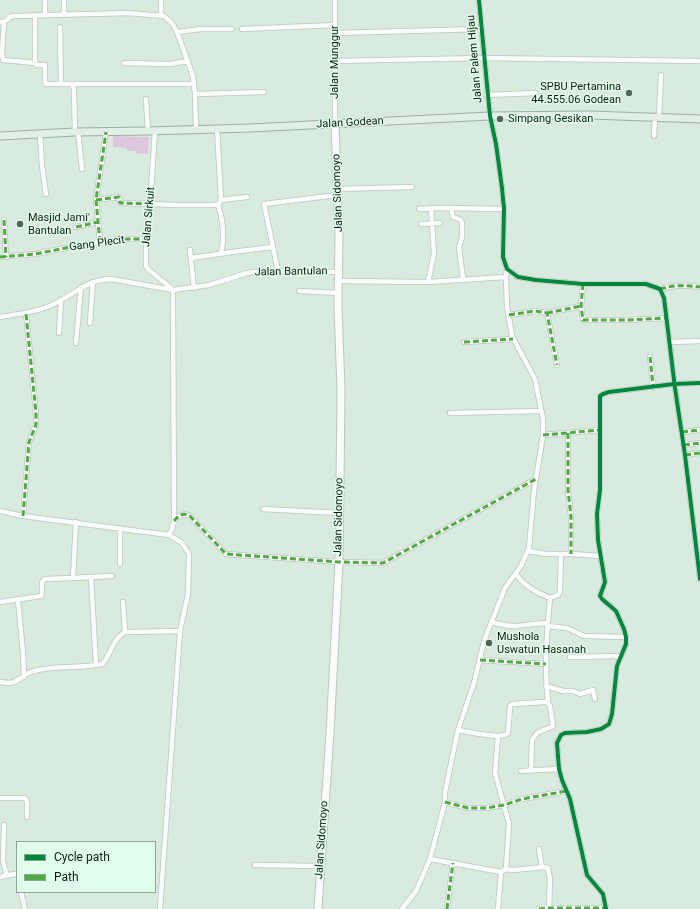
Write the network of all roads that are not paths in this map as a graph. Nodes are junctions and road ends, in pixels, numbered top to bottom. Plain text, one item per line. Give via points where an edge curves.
1 (45, 0) edge
2 (64, 0) edge
3 (161, 0) edge
4 (335, 0) edge
5 (479, 0) edge
6 (64, 14) junction
7 (45, 15) junction
8 (161, 15) junction
9 (35, 16) junction
10 (2, 22) edge
11 (335, 26) junction
12 (60, 27) dead end
13 (232, 29) dead end
14 (242, 29) dead end
15 (481, 29) junction
16 (177, 32) junction
17 (335, 33) junction
18 (483, 58) junction
19 (188, 61) junction
20 (334, 61) junction
21 (700, 61) edge
22 (35, 63) junction
23 (124, 63) dead end
24 (662, 75) dead end
25 (61, 84) junction
26 (194, 84) junction
27 (72, 85) junction
28 (264, 92) dead end
29 (535, 93) dead end
30 (195, 94) junction
31 (487, 95) junction
32 (146, 99) dead end
33 (490, 116) junction
34 (657, 118) junction
35 (700, 119) edge
36 (335, 124) junction
37 (217, 128) junction
38 (196, 129) junction
39 (77, 131) junction
40 (151, 131) junction
41 (106, 132) junction
42 (40, 134) junction
43 (0, 136) edge
44 (654, 136) dead end
45 (82, 169) dead end
46 (412, 187) dead end
47 (337, 192) junction
48 (46, 194) dead end
49 (247, 197) dead end
50 (96, 200) junction
51 (221, 200) junction
52 (150, 204) junction
53 (218, 205) junction
54 (431, 208) junction
55 (451, 208) junction
56 (419, 209) dead end
57 (504, 209) junction
58 (4, 220) dead end
59 (98, 222) junction
60 (432, 223) junction
61 (440, 223) dead end
62 (421, 224) dead end
63 (76, 227) dead end
64 (146, 239) junction
65 (100, 242) junction
66 (273, 247) junction
67 (190, 250) dead end
68 (221, 253) junction
69 (6, 256) junction
70 (0, 257) edge
71 (192, 258) junction
72 (507, 269) junction
73 (278, 271) junction
74 (339, 272) junction
75 (506, 277) junction
76 (463, 279) junction
77 (339, 281) junction
78 (93, 282) junction
79 (428, 282) junction
80 (583, 284) junction
81 (81, 287) junction
82 (700, 287) edge
83 (194, 288) junction
84 (660, 289) junction
85 (173, 290) junction
86 (299, 291) dead end
87 (339, 293) junction
88 (61, 300) junction
89 (581, 306) junction
90 (547, 313) junction
91 (26, 314) junction
92 (509, 315) junction
93 (0, 317) edge
94 (666, 318) junction
95 (90, 323) dead end
96 (59, 333) dead end
97 (513, 339) junction
98 (700, 341) edge
99 (76, 342) dead end
100 (464, 342) dead end
101 (669, 342) junction
102 (650, 357) dead end
103 (557, 366) dead end
104 (700, 383) edge
105 (674, 384) junction
106 (653, 386) junction
107 (540, 411) junction
108 (450, 413) dead end
109 (600, 430) junction
110 (700, 430) edge
111 (682, 432) junction
112 (568, 433) junction
113 (543, 435) junction
114 (700, 442) edge
115 (684, 445) junction
116 (700, 453) edge
117 (686, 456) junction
118 (536, 479) junction
119 (262, 509) dead end
120 (0, 510) edge
121 (339, 513) junction
122 (23, 516) junction
123 (700, 520) edge
124 (174, 521) junction
125 (76, 522) junction
126 (694, 522) junction
127 (120, 528) junction
128 (168, 535) junction
129 (699, 549) edge
130 (528, 551) junction
131 (563, 554) junction
132 (571, 554) junction
133 (601, 556) junction
134 (338, 562) junction
135 (120, 564) dead end
136 (700, 573) edge
137 (516, 574) junction
138 (112, 576) dead end
139 (91, 577) junction
140 (73, 578) junction
141 (700, 579) edge
142 (550, 598) junction
143 (18, 600) junction
144 (0, 602) edge
145 (123, 602) dead end
146 (491, 622) junction
147 (547, 625) junction
148 (180, 631) junction
149 (125, 632) junction
150 (626, 637) junction
151 (621, 656) junction
152 (570, 657) dead end
153 (480, 660) junction
154 (546, 664) junction
155 (96, 665) junction
156 (24, 677) junction
157 (0, 682) edge
158 (546, 686) junction
159 (595, 699) dead end
160 (547, 702) junction
161 (458, 730) junction
162 (498, 736) junction
163 (531, 770) junction
164 (559, 770) junction
165 (521, 771) dead end
166 (567, 791) junction
167 (0, 798) edge
168 (445, 802) junction
169 (504, 805) junction
170 (27, 817) dead end
171 (4, 825) dead end
172 (540, 849) dead end
173 (430, 858) junction
174 (453, 863) junction
175 (255, 865) dead end
176 (320, 866) junction
177 (542, 867) junction
178 (506, 869) junction
179 (501, 872) junction
180 (16, 875) edge
181 (7, 876) junction
182 (0, 877) edge
183 (21, 893) edge
184 (549, 908) edge
185 (25, 909) edge
186 (160, 909) edge
187 (318, 909) edge
188 (402, 909) edge
189 (448, 909) edge
190 (498, 909) edge
191 (539, 909) edge
192 (606, 909) edge

1 - 7 street
2 - 6 street
3 - 8 street
4 - 11 street, Jalan Munggur
5 - 15 street, Jalan Palem Hijau
6 - 7 street
6 - 8 street
7 - 9 street
8 - 16 street via 172,23
9 - 10 street via 14,16
9 - 22 street
10 - 22 street via 3,60
11 - 14 street
11 - 17 street, Jalan Munggur
12 - 25 street
13 - 16 street
15 - 17 street
15 - 18 street, Jalan Palem Hijau
16 - 19 street
17 - 20 street, Jalan Munggur
18 - 20 street
18 - 21 street
18 - 31 street, Jalan Palem Hijau
19 - 23 street via 170,64
19 - 26 street
20 - 36 street, Jalan Munggur
22 - 25 street via 45,65 46,84
24 - 34 street
25 - 27 street
26 - 27 street
26 - 30 street
27 - 39 street
28 - 30 street
29 - 31 street
30 - 38 street
31 - 33 street, Jalan Palem Hijau
32 - 40 street, Jalan Sirkuit
33 - 34 main road, Jalan Godean via 591,115
33 - 36 main road, Jalan Godean
33 - 57 street, Jalan Palem Hijau
34 - 35 main road, Jalan Godean
34 - 44 street
36 - 37 main road, Jalan Godean
36 - 47 main road, Jalan Sidomoyo
37 - 38 main road, Jalan Godean
37 - 51 street
38 - 40 main road, Jalan Godean
39 - 41 main road, Jalan Godean
39 - 42 main road, Jalan Godean
39 - 45 street
40 - 41 main road, Jalan Godean
40 - 52 street, Jalan Sirkuit
41 - 50 street
42 - 43 main road, Jalan Godean
42 - 48 street
46 - 47 street
47 - 66 street via 264,204
47 - 74 main road, Jalan Sidomoyo
49 - 51 street
50 - 52 street via 119,197 120,203
50 - 59 street
51 - 53 street
52 - 53 street
52 - 64 street, Jalan Sirkuit
53 - 68 street via 222,231
54 - 55 street
54 - 56 street
54 - 60 street
55 - 57 street
55 - 76 street via 453,217 462,223 459,247
57 - 72 street, Jalan Palem Hijau via 503,257
58 - 69 street
59 - 63 street
59 - 65 street
60 - 61 street
60 - 62 street
60 - 79 street via 434,254
64 - 65 street, Gang Plecit
64 - 85 street, Jalan Sirkuit via 146,266
65 - 69 street, Gang Plecit via 35,254
66 - 68 street
66 - 73 street
67 - 71 street
68 - 71 street
69 - 70 street, Gang Plecit
71 - 83 street
72 - 75 street, Jalan Palem Hijau
72 - 80 street via 518,277
73 - 74 street, Jalan Bantulan
73 - 83 street, Jalan Bantulan via 247,273
74 - 77 main road, Jalan Sidomoyo
75 - 76 street
75 - 92 street, Jalan Palem Hijau
76 - 79 street
77 - 79 street
77 - 87 main road, Jalan Sidomoyo
78 - 81 street, Jalan Bantulan
78 - 85 street, Jalan Bantulan via 111,279
78 - 95 street
80 - 84 street via 646,284
80 - 89 street
81 - 88 street, Jalan Bantulan
81 - 99 street
82 - 84 street
83 - 85 street, Jalan Bantulan
84 - 94 street via 664,298
85 - 124 street
86 - 87 street
87 - 121 main road, Jalan Sidomoyo
88 - 91 street, Jalan Bantulan
88 - 96 street
89 - 90 street
89 - 94 street via 582,319 585,321
90 - 92 street via 536,311
90 - 103 street
91 - 93 street, Jalan Bantulan
91 - 122 street via 36,425 29,442
92 - 97 street, Jalan Palem Hijau
94 - 101 street
97 - 100 street
97 - 107 street, Jalan Palem Hijau via 535,379
98 - 101 street
101 - 105 street
102 - 106 street
104 - 105 street
105 - 106 street
105 - 111 street
106 - 109 street via 600,396
107 - 108 street
107 - 113 street, Jalan Palem Hijau
109 - 112 street
109 - 133 street via 600,490 597,514
110 - 111 street
111 - 115 street
112 - 113 street
112 - 132 street
113 - 118 street, Jalan Palem Hijau
114 - 115 street
115 - 117 street
116 - 117 street
117 - 126 street
118 - 130 street, Jalan Palem Hijau
118 - 134 street via 388,561
119 - 121 street
120 - 122 street
121 - 134 main road, Jalan Sidomoyo
122 - 125 street
123 - 126 street
124 - 128 street
124 - 134 street via 183,514 190,516 226,554
125 - 127 street
125 - 140 street
126 - 129 street
127 - 128 street
127 - 135 street
128 - 148 street via 182,543 189,554 188,594
129 - 136 street
130 - 131 street
130 - 137 street
131 - 132 street
131 - 142 street via 560,591
132 - 133 street
133 - 150 street via 605,582 600,596 616,611
134 - 176 main road, Jalan Sidomoyo via 330,734
136 - 141 street
137 - 142 street via 529,588
137 - 146 street via 505,588
138 - 139 street
139 - 140 street
139 - 155 street
140 - 143 street via 45,579 42,582 41,596
142 - 147 street
143 - 144 street
143 - 156 street
145 - 149 street
146 - 147 street via 518,626 532,623
146 - 153 street
147 - 150 street via 567,628 584,636
147 - 154 street
148 - 149 street
148 - 186 street
149 - 155 street via 116,640 106,660
150 - 151 street
151 - 152 street
151 - 164 street via 617,666 609,724 601,729 561,735 557,743
153 - 154 street
153 - 161 street
154 - 158 street
155 - 156 street via 41,669 32,671
156 - 157 street via 16,682
158 - 159 street via 563,691 572,690 580,694 592,690
158 - 160 street
160 - 162 street via 512,704 508,733
160 - 163 street via 553,726 537,733 532,740
161 - 162 street
161 - 168 street
162 - 169 street via 495,774
163 - 164 street
163 - 165 street
164 - 166 street
166 - 169 street
166 - 192 street via 587,875 603,894
167 - 170 street via 25,798
168 - 169 street via 468,808
168 - 173 street
169 - 178 street via 509,824
171 - 181 street via 3,861
172 - 177 street
173 - 174 street
173 - 188 street via 416,891
174 - 179 street
174 - 189 street
175 - 176 street
176 - 187 main road, Jalan Sidomoyo
177 - 178 street
177 - 184 street via 548,868 549,872
178 - 179 street
179 - 190 street
180 - 181 street
181 - 182 street
183 - 185 street
184 - 191 street
184 - 192 street

